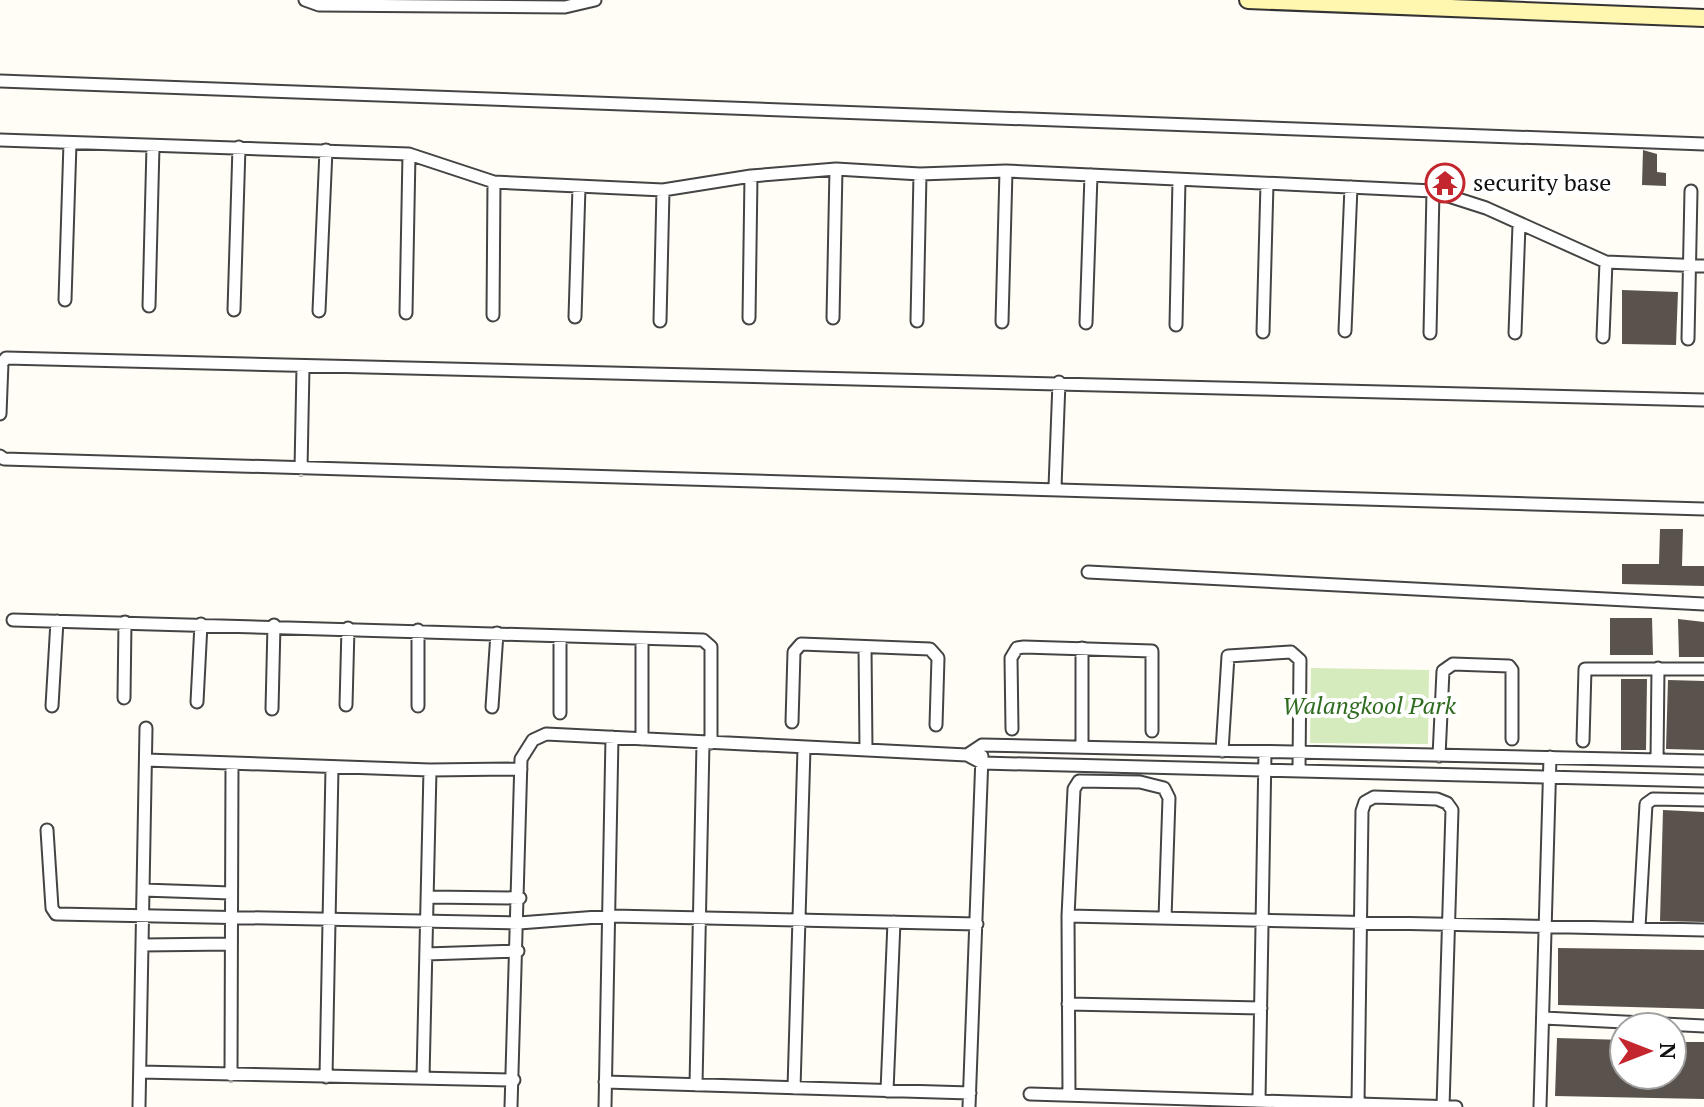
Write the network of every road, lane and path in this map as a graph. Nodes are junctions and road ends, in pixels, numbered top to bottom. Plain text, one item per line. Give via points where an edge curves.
1 (305, 0) edge
2 (595, 0) edge
3 (1248, 0) edge
4 (1704, 18) edge
5 (0, 81) edge
6 (0, 140) edge
7 (70, 143) junction
8 (1704, 144) edge
9 (153, 146) junction
10 (239, 147) junction
11 (326, 150) junction
12 (409, 154) junction
13 (836, 169) junction
14 (1006, 171) junction
15 (920, 174) junction
16 (1091, 175) junction
17 (751, 176) junction
18 (1179, 180) junction
19 (494, 182) junction
20 (1267, 184) junction
21 (579, 187) junction
22 (1351, 187) junction
23 (663, 190) junction
24 (1433, 191) junction
25 (1691, 191) dead end
26 (1519, 225) junction
27 (1606, 262) junction
28 (1690, 265) junction
29 (1704, 266) edge
30 (65, 300) dead end
31 (149, 306) dead end
32 (234, 310) dead end
33 (319, 311) dead end
34 (406, 313) dead end
35 (493, 315) dead end
36 (575, 317) dead end
37 (749, 318) dead end
38 (833, 318) dead end
39 (660, 321) dead end
40 (917, 321) dead end
41 (1002, 322) dead end
42 (1086, 323) dead end
43 (1176, 325) dead end
44 (1345, 331) dead end
45 (1263, 332) dead end
46 (1430, 333) dead end
47 (1515, 333) dead end
48 (1603, 337) dead end
49 (1688, 339) dead end
50 (303, 367) junction
51 (1059, 382) junction
52 (1704, 400) edge
53 (0, 414) edge
54 (0, 456) edge
55 (301, 469) junction
56 (1055, 487) junction
57 (1704, 509) edge
58 (1088, 572) dead end
59 (1704, 604) edge
60 (13, 620) dead end
61 (57, 621) junction
62 (125, 622) junction
63 (201, 624) junction
64 (274, 625) junction
65 (348, 628) junction
66 (418, 630) junction
67 (497, 633) junction
68 (560, 636) junction
69 (642, 639) junction
70 (865, 647) junction
71 (1082, 648) junction
72 (1658, 668) junction
73 (1704, 669) edge
74 (124, 698) dead end
75 (197, 702) dead end
76 (346, 705) dead end
77 (52, 706) dead end
78 (418, 706) dead end
79 (492, 707) dead end
80 (272, 709) dead end
81 (560, 713) dead end
82 (792, 722) dead end
83 (936, 725) dead end
84 (146, 728) dead end
85 (1012, 729) dead end
86 (1152, 731) dead end
87 (612, 737) junction
88 (642, 739) junction
89 (1512, 739) dead end
90 (1583, 741) dead end
91 (707, 743) junction
92 (982, 745) junction
93 (1082, 746) junction
94 (804, 748) junction
95 (866, 750) junction
96 (1222, 751) junction
97 (1265, 752) junction
98 (1299, 753) junction
99 (967, 755) junction
100 (1439, 756) junction
101 (1550, 757) junction
102 (1657, 759) junction
103 (146, 760) junction
104 (1704, 761) edge
105 (982, 763) junction
106 (232, 764) junction
107 (332, 768) junction
108 (521, 769) junction
109 (1265, 769) junction
110 (430, 770) junction
111 (1299, 770) junction
112 (1550, 776) junction
113 (1704, 781) edge
114 (1704, 800) edge
115 (47, 830) dead end
116 (143, 890) junction
117 (231, 893) junction
118 (428, 897) junction
119 (520, 898) junction
120 (142, 915) junction
121 (611, 916) junction
122 (1068, 916) junction
123 (230, 917) junction
124 (701, 917) junction
125 (1165, 918) junction
126 (330, 919) junction
127 (1262, 919) junction
128 (427, 920) junction
129 (801, 920) junction
130 (1362, 920) junction
131 (894, 922) junction
132 (519, 923) junction
133 (1450, 923) junction
134 (977, 924) junction
135 (1547, 926) junction
136 (1639, 927) junction
137 (1704, 930) edge
138 (230, 944) junction
139 (142, 945) junction
140 (518, 951) junction
141 (426, 954) junction
142 (1068, 1004) junction
143 (1261, 1008) junction
144 (1544, 1018) junction
145 (1704, 1026) edge
146 (140, 1072) junction
147 (231, 1075) junction
148 (326, 1077) junction
149 (423, 1078) junction
150 (514, 1080) junction
151 (605, 1082) junction
152 (696, 1085) junction
153 (794, 1088) junction
154 (887, 1091) junction
155 (970, 1093) junction
156 (1030, 1094) dead end
157 (1069, 1095) junction
158 (1259, 1100) junction
159 (1358, 1104) junction
160 (139, 1107) edge
161 (511, 1107) edge
162 (605, 1107) edge
163 (969, 1107) edge
164 (1443, 1107) edge
165 (1456, 1107) edge
166 (1540, 1107) edge

1 - 2 street via 319,5 550,7
3 - 4 street
5 - 8 street
6 - 7 street
7 - 9 street
7 - 30 street
9 - 10 street
9 - 31 street
10 - 11 street
10 - 32 street
11 - 12 street
11 - 33 street
12 - 19 street
12 - 34 street
13 - 15 street
13 - 17 street
13 - 38 street
14 - 15 street
14 - 16 street
14 - 41 street
15 - 40 street
16 - 18 street
16 - 42 street
17 - 23 street
17 - 37 street
18 - 20 street
18 - 43 street
19 - 21 street
19 - 35 street
20 - 22 street
20 - 45 street
21 - 23 street
21 - 36 street
22 - 24 street
22 - 44 street
23 - 39 street
24 - 26 street
24 - 46 street
25 - 28 street
26 - 27 street
26 - 47 street
27 - 28 street
27 - 48 street
28 - 29 street
28 - 49 street
50 - 51 street
50 - 53 street via 6,358
50 - 55 street
51 - 52 street
51 - 56 street
54 - 55 street
55 - 56 street
56 - 57 street
58 - 59 street
60 - 61 street
61 - 62 street
61 - 77 street
62 - 63 street
62 - 74 street
63 - 64 street
63 - 75 street
64 - 65 street
64 - 80 street
65 - 66 street
65 - 76 street
66 - 67 street
66 - 78 street
67 - 68 street
67 - 79 street
68 - 69 street
68 - 81 street
69 - 88 street
69 - 91 street via 703,640 711,647
70 - 82 street via 795,647
70 - 83 street via 936,653
70 - 95 street
71 - 85 street via 1013,651
71 - 86 street via 1152,651
71 - 93 street
72 - 73 street
72 - 90 street via 1585,669
72 - 102 street
84 - 103 street
87 - 88 street
87 - 108 street via 546,734 533,740
87 - 121 street
88 - 91 street
89 - 100 street via 1509,666 1453,664 1443,671
91 - 94 street
91 - 124 street
92 - 93 street
92 - 99 street
92 - 105 street
93 - 96 street
94 - 95 street
94 - 129 street
95 - 99 street
96 - 97 street
96 - 98 street via 1228,656 1291,652 1300,660
97 - 98 street
97 - 109 street
98 - 100 street
98 - 111 street
99 - 105 street
100 - 101 street
101 - 102 street
101 - 112 street
102 - 104 street
103 - 106 street
103 - 116 street
105 - 109 street
105 - 134 street
106 - 107 street
106 - 117 street
107 - 110 street
107 - 126 street
108 - 110 street
108 - 119 street
109 - 111 street
109 - 127 street
110 - 118 street
111 - 112 street
112 - 113 street
112 - 135 street
114 - 136 street via 1653,799 1646,804
115 - 120 street via 54,912
116 - 117 street
116 - 120 street
117 - 123 street
118 - 119 street
118 - 128 street
119 - 132 street
120 - 123 street
120 - 139 street
121 - 124 street
121 - 132 street
121 - 151 street
122 - 125 street
122 - 125 street via 1076,784 1140,782 1157,784 1169,798
122 - 142 street
123 - 126 street
123 - 138 street
124 - 129 street
124 - 152 street
125 - 127 street
126 - 128 street
126 - 148 street
127 - 130 street
127 - 143 street
128 - 132 street
128 - 141 street
129 - 131 street
129 - 153 street
130 - 133 street
130 - 133 street via 1365,802 1374,797 1437,799 1452,810
130 - 159 street
131 - 134 street
131 - 154 street
132 - 140 street
133 - 135 street
133 - 164 street
134 - 155 street
135 - 136 street
135 - 144 street
136 - 137 street
138 - 139 street
138 - 147 street
139 - 146 street
140 - 141 street
140 - 150 street
141 - 149 street
142 - 143 street
142 - 157 street
143 - 158 street
144 - 145 street
144 - 166 street
146 - 147 street
146 - 160 street
147 - 148 street
148 - 149 street
149 - 150 street
150 - 161 street
151 - 152 street
151 - 162 street
152 - 153 street
153 - 154 street
154 - 155 street
155 - 163 street
156 - 157 street
157 - 158 street
158 - 159 street
159 - 164 street
164 - 165 street

